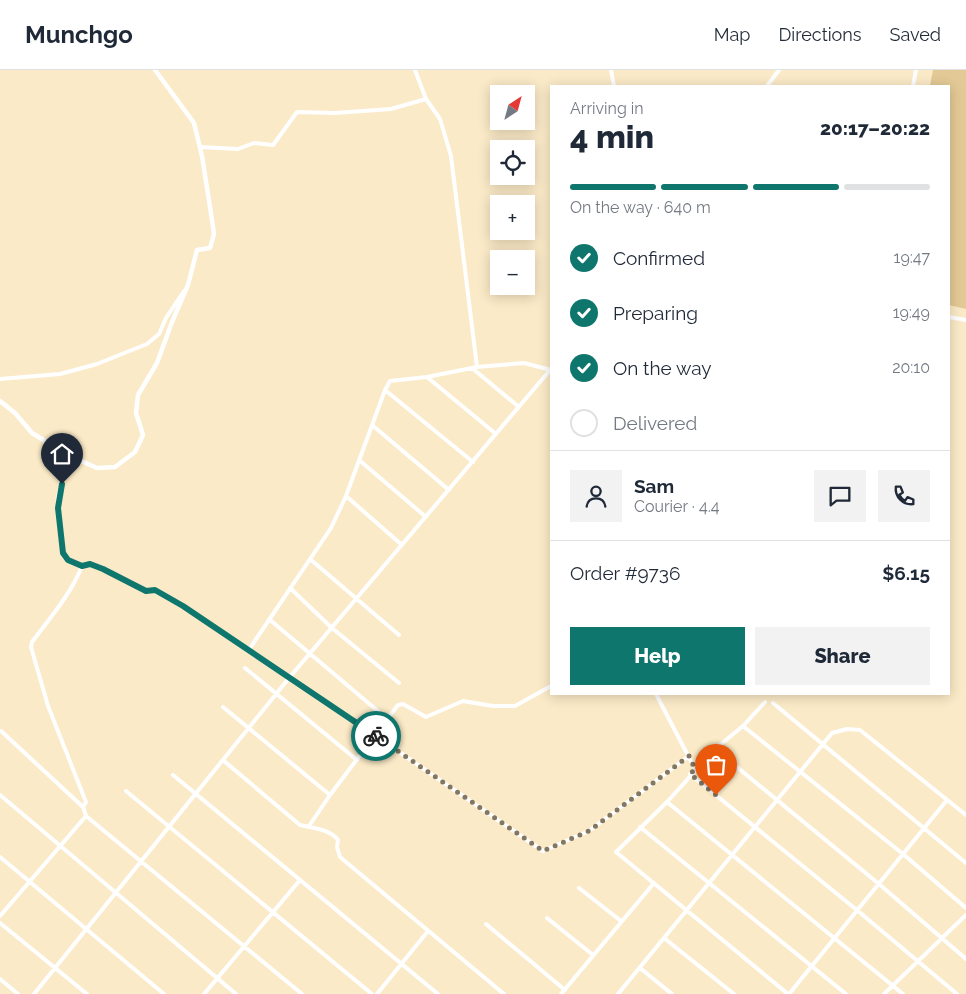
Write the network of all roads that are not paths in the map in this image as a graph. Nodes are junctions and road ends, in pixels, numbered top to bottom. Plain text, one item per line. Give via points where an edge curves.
1 (155, 70) edge
2 (415, 70) edge
3 (612, 70) edge
4 (779, 70) edge
5 (916, 70) edge
6 (614, 85) edge
7 (767, 85) edge
8 (913, 85) edge
9 (426, 99) junction
10 (200, 146) junction
11 (188, 285) junction
12 (950, 317) edge
13 (966, 320) edge
14 (477, 367) junction
15 (472, 368) junction
16 (550, 370) edge
17 (550, 371) edge
18 (426, 377) junction
19 (0, 379) edge
20 (385, 390) junction
21 (0, 401) edge
22 (519, 407) junction
23 (372, 425) junction
24 (496, 434) junction
25 (68, 455) junction
26 (359, 460) junction
27 (472, 462) junction
28 (449, 490) junction
29 (346, 496) junction
30 (426, 517) junction
31 (402, 545) junction
32 (310, 559) junction
33 (82, 566) junction
34 (290, 588) junction
35 (357, 598) junction
36 (269, 620) junction
37 (332, 628) junction
38 (399, 635) dead end
39 (248, 651) junction
40 (310, 653) junction
41 (245, 668) dead end
42 (289, 678) junction
43 (399, 683) dead end
44 (550, 687) edge
45 (276, 695) junction
46 (657, 695) edge
47 (765, 702) dead end
48 (773, 703) dead end
49 (223, 707) dead end
50 (379, 712) dead end
51 (743, 726) junction
52 (250, 728) junction
53 (1, 731) dead end
54 (376, 736) junction
55 (822, 744) junction
56 (714, 749) junction
57 (689, 756) junction
58 (357, 760) junction
59 (224, 761) junction
60 (695, 769) junction
61 (800, 772) junction
62 (690, 774) junction
63 (173, 775) dead end
64 (126, 791) dead end
65 (0, 795) edge
66 (330, 795) junction
67 (196, 796) junction
68 (947, 800) junction
69 (778, 801) junction
70 (667, 802) junction
71 (83, 807) junction
72 (966, 815) edge
73 (86, 816) junction
74 (309, 826) junction
75 (640, 827) junction
76 (755, 827) junction
77 (168, 828) junction
78 (924, 828) junction
79 (60, 846) junction
80 (903, 854) junction
81 (733, 855) junction
82 (0, 857) edge
83 (142, 860) junction
84 (966, 863) edge
85 (300, 880) junction
86 (29, 881) junction
87 (710, 882) junction
88 (654, 883) junction
89 (879, 884) junction
90 (580, 888) dead end
91 (116, 893) junction
92 (966, 908) edge
93 (687, 910) junction
94 (858, 911) junction
95 (272, 913) junction
96 (966, 915) edge
97 (0, 916) edge
98 (547, 918) dead end
99 (621, 921) junction
100 (0, 923) edge
101 (486, 924) dead end
102 (87, 929) junction
103 (428, 932) junction
104 (664, 938) junction
105 (942, 938) junction
106 (834, 939) junction
107 (244, 946) junction
108 (593, 955) junction
109 (966, 959) edge
110 (917, 961) junction
111 (401, 964) junction
112 (812, 966) junction
113 (56, 968) junction
114 (640, 968) junction
115 (0, 979) edge
116 (218, 979) junction
117 (893, 985) junction
118 (565, 990) junction
119 (18, 994) edge
120 (34, 994) edge
121 (87, 994) edge
122 (164, 994) edge
123 (204, 994) edge
124 (236, 994) edge
125 (302, 994) edge
126 (372, 994) edge
127 (378, 994) edge
128 (438, 994) edge
129 (504, 994) edge
130 (561, 994) edge
131 (620, 994) edge
132 (672, 994) edge
133 (734, 994) edge
134 (788, 994) edge
135 (846, 994) edge
136 (884, 994) edge
137 (904, 994) edge
138 (957, 994) edge

1 - 10 street via 194,123
2 - 9 street
3 - 6 street
4 - 7 street
5 - 8 street
9 - 10 street via 391,109 297,112 273,145 254,143 238,149
9 - 14 street via 440,119 451,156
10 - 11 street via 214,234 210,248 197,250
11 - 19 street via 159,334 146,344 97,364 60,374
11 - 25 street via 157,363 138,395 136,413 143,435 135,452 115,467 97,468
12 - 13 street
14 - 15 street
14 - 16 street via 524,363
15 - 18 street
15 - 22 street
17 - 22 street
18 - 20 street via 390,381
18 - 24 street
20 - 23 street
20 - 27 street
21 - 25 street via 32,433
22 - 24 street
23 - 26 street
23 - 28 street
24 - 27 street
25 - 33 street via 58,498 59,523 63,553 68,560
26 - 29 street
26 - 30 street
27 - 28 street
28 - 30 street
29 - 31 street
29 - 32 street via 331,528
30 - 31 street
31 - 35 street
32 - 34 street
32 - 35 street
33 - 39 street via 90,564 146,591 155,590
33 - 71 street via 31,647 48,706 86,802
34 - 36 street
34 - 37 street
35 - 37 street
35 - 38 street
36 - 39 street
36 - 40 street
37 - 40 street
37 - 43 street
39 - 42 street
40 - 42 street
40 - 50 street
41 - 45 street
42 - 45 street
42 - 54 street
44 - 54 street via 515,706 463,701 426,717 403,704 398,705
45 - 52 street
45 - 58 street
46 - 57 street
47 - 51 street
48 - 55 street
49 - 52 street
51 - 56 street
51 - 61 street
52 - 59 street
52 - 66 street
53 - 71 street
54 - 57 street via 543,851 589,831
54 - 58 street
55 - 61 street
55 - 68 street via 832,733 860,730
55 - 78 street
56 - 60 street
56 - 69 street
57 - 60 street
58 - 66 street
59 - 67 street
59 - 74 street via 300,825
60 - 62 street
61 - 69 street
61 - 80 street
62 - 70 street
62 - 76 street
63 - 67 street
64 - 77 street
65 - 79 street
66 - 74 street
67 - 77 street
67 - 85 street
68 - 72 street
68 - 78 street
69 - 76 street
69 - 89 street
70 - 75 street
70 - 81 street
71 - 73 street
73 - 79 street
73 - 83 street
74 - 103 street via 334,835 338,840 340,857
75 - 87 street
75 - 88 street via 616,852
76 - 81 street
76 - 94 street
77 - 83 street
77 - 95 street
78 - 80 street
78 - 84 street
79 - 86 street
79 - 91 street
80 - 89 street
80 - 92 street
81 - 87 street
81 - 106 street
82 - 86 street
83 - 91 street
83 - 107 street
85 - 95 street
85 - 111 street
86 - 97 street
86 - 102 street
87 - 93 street
87 - 112 street
88 - 93 street
88 - 99 street
89 - 94 street
89 - 105 street
90 - 99 street
91 - 102 street
91 - 116 street
93 - 104 street
93 - 134 street
94 - 106 street
94 - 110 street
95 - 107 street
95 - 126 street
96 - 105 street
98 - 108 street
99 - 108 street
100 - 113 street
101 - 118 street
102 - 113 street
102 - 122 street
103 - 111 street
103 - 129 street
104 - 114 street
104 - 133 street
105 - 109 street
105 - 110 street
106 - 112 street
106 - 117 street
107 - 116 street
107 - 125 street
108 - 118 street
110 - 117 street
110 - 138 street
111 - 127 street
111 - 128 street
112 - 134 street
112 - 135 street
113 - 120 street
113 - 121 street
114 - 131 street
114 - 132 street
115 - 119 street
116 - 123 street
116 - 124 street
117 - 136 street
117 - 137 street
118 - 130 street

